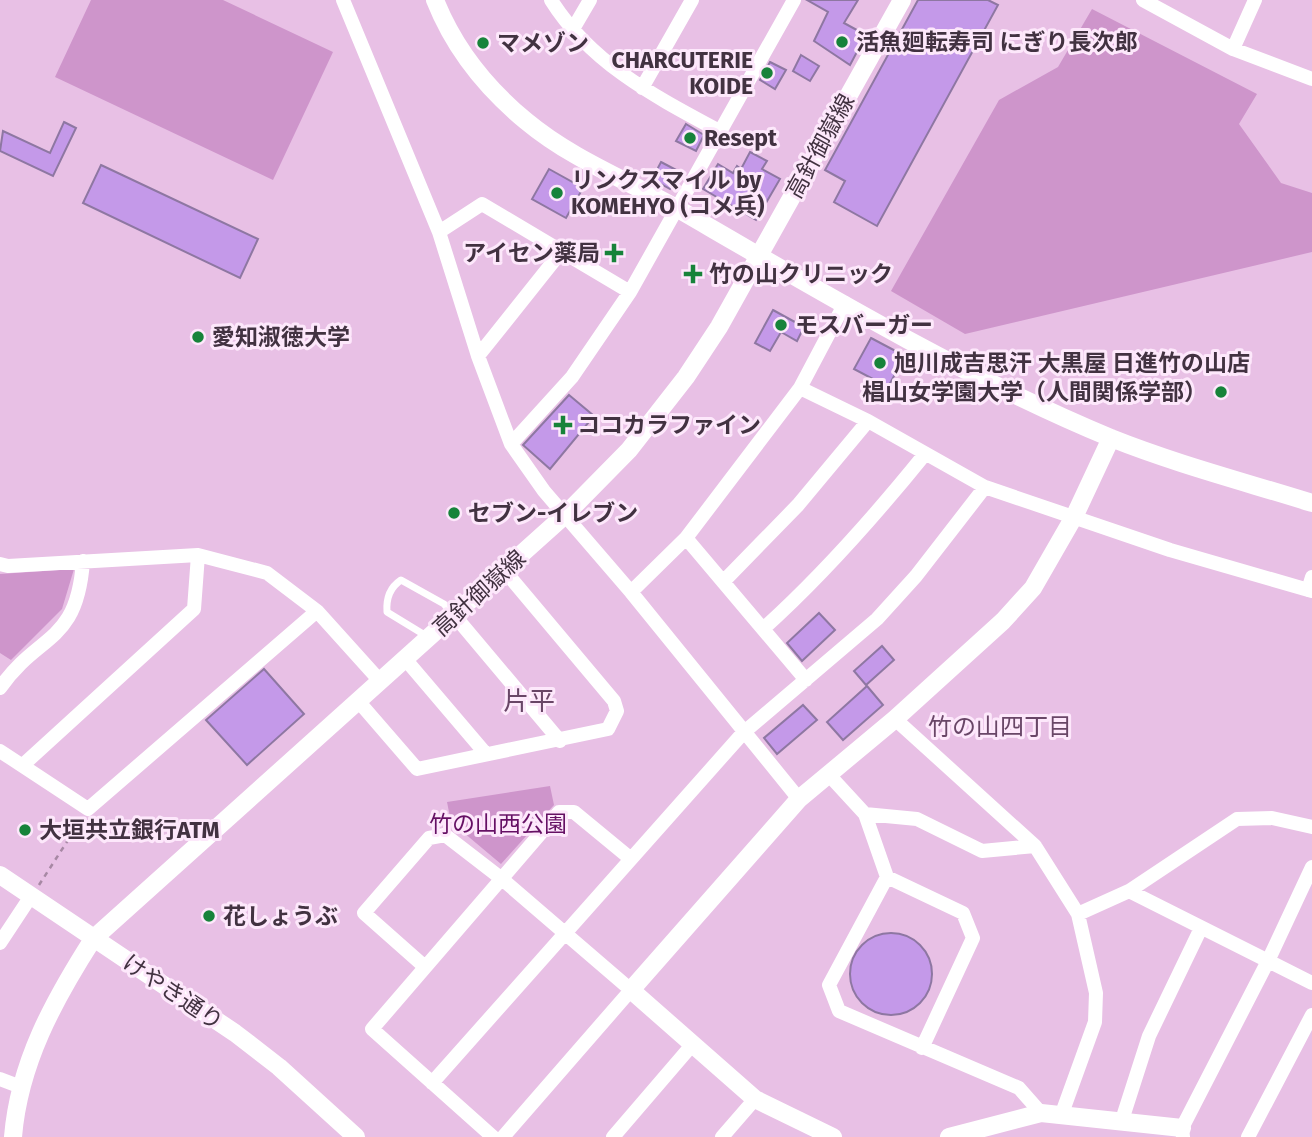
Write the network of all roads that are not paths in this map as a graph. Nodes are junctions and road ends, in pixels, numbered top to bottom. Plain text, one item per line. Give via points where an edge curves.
1 (343, 0) edge
2 (435, 0) edge
3 (551, 0) edge
4 (590, 0) edge
5 (692, 0) edge
6 (794, 0) edge
7 (902, 0) edge
8 (1143, 0) edge
9 (1255, 0) edge
10 (573, 29) junction
11 (1233, 49) junction
12 (1312, 79) edge
13 (642, 88) junction
14 (720, 132) junction
15 (677, 209) junction
16 (439, 232) junction
17 (561, 252) junction
18 (758, 255) junction
19 (630, 292) junction
20 (845, 303) junction
21 (478, 356) junction
22 (800, 388) junction
23 (868, 421) junction
24 (1111, 438) junction
25 (511, 444) junction
26 (925, 454) junction
27 (985, 487) junction
28 (1312, 503) edge
29 (565, 515) junction
30 (1075, 515) junction
31 (686, 538) junction
32 (198, 555) junction
33 (83, 561) junction
34 (0, 564) edge
35 (504, 570) junction
36 (723, 582) junction
37 (1311, 586) edge
38 (631, 592) junction
39 (317, 611) junction
40 (454, 615) junction
41 (763, 629) junction
42 (430, 638) junction
43 (406, 660) junction
44 (5, 671) edge
45 (806, 680) junction
46 (381, 682) junction
47 (0, 688) edge
48 (359, 702) junction
49 (895, 719) junction
50 (743, 733) junction
51 (560, 741) junction
52 (0, 751) edge
53 (486, 754) junction
54 (23, 765) junction
55 (830, 776) junction
56 (799, 799) junction
57 (864, 814) junction
58 (1312, 827) edge
59 (1035, 846) junction
60 (631, 859) junction
61 (1312, 867) edge
62 (0, 875) edge
63 (887, 877) junction
64 (502, 879) junction
65 (1129, 891) junction
66 (31, 896) junction
67 (1078, 914) junction
68 (1201, 928) junction
69 (566, 933) junction
70 (93, 939) junction
71 (0, 943) edge
72 (1268, 961) junction
73 (425, 967) junction
74 (1312, 983) edge
75 (631, 990) junction
76 (1312, 1015) edge
77 (692, 1045) junction
78 (922, 1048) junction
79 (0, 1079) edge
80 (432, 1083) junction
81 (22, 1087) junction
82 (755, 1099) junction
83 (1041, 1113) junction
84 (1061, 1116) junction
85 (1122, 1119) junction
86 (988, 1133) edge
87 (1187, 1134) edge
88 (13, 1137) edge
89 (356, 1137) edge
90 (493, 1137) edge
91 (503, 1137) edge
92 (612, 1137) edge
93 (722, 1137) edge
94 (833, 1137) edge
95 (949, 1137) edge
96 (1248, 1137) edge

1 - 16 street
2 - 15 street via 449,34 500,99 581,160
3 - 10 street
4 - 10 street
5 - 13 street
6 - 14 street
7 - 18 street, 高針御嶽線
8 - 11 street
9 - 11 street
10 - 13 street via 611,69
11 - 12 street
13 - 14 street
14 - 15 street
15 - 18 street
15 - 19 street
16 - 17 street via 482,204
16 - 21 street
17 - 19 street
17 - 21 street
18 - 20 street
18 - 29 street, 高針御嶽線 via 686,377 629,450
19 - 25 street via 572,377
20 - 22 street
20 - 24 street via 997,385
21 - 25 street
22 - 23 street
22 - 31 street
23 - 26 street
23 - 36 street via 798,505
24 - 28 street
24 - 30 street
25 - 29 street
26 - 27 street
26 - 41 street via 864,530
27 - 30 street
27 - 45 street via 877,619
29 - 35 street, 高針御嶽線
29 - 38 street
30 - 37 street via 1170,550
30 - 49 street via 1033,588
31 - 36 street
31 - 38 street
32 - 33 street
32 - 39 street via 267,573
32 - 54 street via 194,608
33 - 34 street
33 - 44 street via 81,589 68,620 58,633
35 - 40 street, 高針御嶽線
35 - 51 street via 614,701 617,711 608,729
36 - 41 street
38 - 50 street
39 - 46 street
39 - 54 street via 88,808
40 - 42 street, 高針御嶽線
40 - 42 lane via 444,604 401,580 395,584 386,599 387,612
40 - 51 street
41 - 45 street
42 - 43 street, 高針御嶽線
43 - 46 street, 高針御嶽線
43 - 53 street
44 - 47 street
45 - 50 street
46 - 48 street, 高針御嶽線
48 - 53 street via 417,769
48 - 70 street, 高針御嶽線
49 - 55 street
49 - 59 street
50 - 56 street
50 - 60 street
51 - 53 street
52 - 54 street
55 - 56 street
55 - 57 street
56 - 75 street
57 - 59 street via 917,819 982,851
57 - 63 street
58 - 65 street via 1272,818 1237,819
59 - 67 street
60 - 64 street via 574,812 559,812
60 - 69 street
61 - 72 street
62 - 66 street, けやき通り
63 - 78 street via 963,913 973,939
63 - 78 street via 829,985 839,1011
64 - 69 street
64 - 73 street
64 - 73 street via 445,835 429,838 364,913
65 - 67 street
65 - 68 street
66 - 70 street, けやき通り
66 - 71 street
67 - 84 street via 1096,993 1095,1021
68 - 72 street
68 - 85 street via 1149,1036
69 - 75 street
69 - 80 street
70 - 81 street, 高針御嶽線 via 35,1041
70 - 89 street, けやき通り via 236,1033
72 - 74 street
72 - 87 street
73 - 80 street via 372,1029
75 - 77 street
75 - 91 street
76 - 96 street
77 - 82 street
77 - 92 street
78 - 83 street via 1019,1088
79 - 81 street
80 - 90 street
81 - 88 street, 高針御嶽線
82 - 93 street
82 - 94 street
83 - 84 street
83 - 86 street
84 - 85 street
85 - 87 street
86 - 95 street

